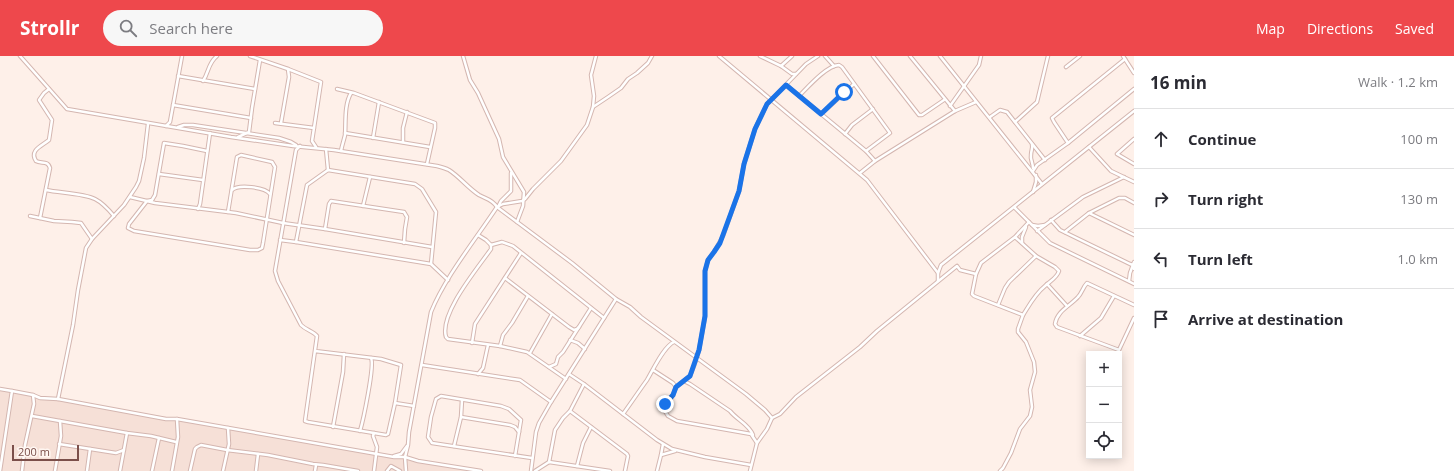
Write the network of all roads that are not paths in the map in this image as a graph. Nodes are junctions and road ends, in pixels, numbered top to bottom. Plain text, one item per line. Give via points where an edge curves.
1 (20, 56) edge
2 (182, 56) edge
3 (217, 56) edge
4 (252, 56) edge
5 (463, 56) edge
6 (596, 56) edge
7 (652, 56) edge
8 (719, 56) edge
9 (760, 56) edge
10 (792, 56) edge
11 (818, 56) edge
12 (825, 56) edge
13 (873, 56) edge
14 (910, 56) edge
15 (940, 56) edge
16 (981, 56) edge
17 (1048, 56) edge
18 (1080, 56) edge
19 (1124, 58) edge
20 (260, 60) junction
21 (781, 66) junction
22 (834, 66) junction
23 (1066, 67) dead end
24 (288, 69) junction
25 (1134, 73) edge
26 (796, 74) junction
27 (178, 76) junction
28 (203, 81) junction
29 (854, 84) junction
30 (786, 85) junction
31 (964, 86) junction
32 (49, 89) junction
33 (337, 89) dead end
34 (1134, 89) edge
35 (255, 90) junction
36 (351, 93) junction
37 (799, 96) junction
38 (771, 100) junction
39 (944, 100) junction
40 (380, 102) junction
41 (976, 102) junction
42 (173, 105) junction
43 (950, 106) junction
44 (593, 107) junction
45 (873, 109) junction
46 (955, 111) junction
47 (1134, 111) edge
48 (407, 112) junction
49 (821, 114) junction
50 (990, 117) junction
51 (250, 118) junction
52 (170, 122) junction
53 (1015, 122) junction
54 (275, 123) dead end
55 (281, 123) junction
56 (148, 124) junction
57 (165, 126) junction
58 (174, 127) junction
59 (314, 128) junction
60 (210, 133) junction
61 (250, 133) junction
62 (345, 133) junction
63 (245, 134) junction
64 (845, 134) junction
65 (235, 138) junction
66 (373, 138) junction
67 (1134, 139) edge
68 (256, 140) junction
69 (312, 141) junction
70 (403, 142) junction
71 (1031, 142) junction
72 (1068, 143) junction
73 (295, 146) junction
74 (300, 146) junction
75 (305, 146) junction
76 (316, 147) junction
77 (430, 147) junction
78 (1089, 147) junction
79 (326, 149) junction
80 (296, 150) junction
81 (341, 151) junction
82 (866, 151) junction
83 (207, 152) junction
84 (1045, 160) junction
85 (876, 161) junction
86 (427, 164) junction
87 (1134, 164) edge
88 (328, 170) junction
89 (1033, 171) junction
90 (511, 173) junction
91 (860, 173) junction
92 (159, 174) junction
93 (1036, 175) junction
94 (370, 177) junction
95 (1124, 177) junction
96 (203, 180) junction
97 (1134, 182) edge
98 (1042, 184) junction
99 (46, 190) junction
100 (232, 190) junction
101 (1033, 192) junction
102 (270, 194) junction
103 (130, 197) junction
104 (525, 199) junction
105 (147, 201) junction
106 (1134, 203) edge
107 (363, 206) junction
108 (498, 207) junction
109 (1015, 208) junction
110 (198, 209) junction
111 (228, 212) junction
112 (1089, 213) junction
113 (30, 216) dead end
114 (114, 216) junction
115 (40, 218) junction
116 (267, 219) junction
117 (1051, 220) junction
118 (516, 222) junction
119 (1029, 222) junction
120 (283, 223) junction
121 (1046, 224) junction
122 (300, 225) junction
123 (1032, 225) junction
124 (1026, 226) junction
125 (325, 229) junction
126 (1038, 231) junction
127 (1065, 232) junction
128 (478, 235) junction
129 (1134, 235) edge
130 (1015, 237) junction
131 (92, 239) junction
132 (280, 240) junction
133 (296, 242) junction
134 (404, 243) junction
135 (1022, 243) junction
136 (491, 246) junction
137 (432, 247) junction
138 (521, 253) junction
139 (1036, 256) junction
140 (431, 264) junction
141 (1133, 264) edge
142 (931, 265) junction
143 (941, 266) junction
144 (1134, 269) edge
145 (938, 273) junction
146 (976, 274) junction
147 (505, 278) junction
148 (448, 280) junction
149 (938, 281) junction
150 (1129, 281) junction
151 (1047, 284) junction
152 (1134, 284) edge
153 (528, 296) junction
154 (1114, 296) junction
155 (616, 299) junction
156 (998, 305) junction
157 (1067, 306) junction
158 (1134, 306) edge
159 (591, 308) junction
160 (552, 314) junction
161 (1024, 315) junction
162 (604, 318) junction
163 (1134, 318) edge
164 (579, 328) junction
165 (1080, 336) junction
166 (570, 340) junction
167 (674, 342) junction
168 (472, 343) junction
169 (488, 345) junction
170 (500, 346) junction
171 (585, 349) junction
172 (699, 350) junction
173 (316, 351) junction
174 (689, 352) junction
175 (530, 353) junction
176 (344, 354) junction
177 (371, 358) junction
178 (696, 358) junction
179 (422, 365) junction
180 (549, 367) junction
181 (653, 370) junction
182 (478, 374) junction
183 (569, 374) junction
184 (566, 379) junction
185 (684, 381) junction
186 (584, 384) junction
187 (676, 387) junction
188 (0, 390) edge
189 (12, 391) junction
190 (33, 395) junction
191 (58, 399) junction
192 (462, 400) junction
193 (551, 402) junction
194 (395, 403) junction
195 (414, 406) junction
196 (570, 411) junction
197 (623, 414) junction
198 (32, 416) junction
199 (461, 417) junction
200 (772, 418) junction
201 (177, 419) junction
202 (60, 421) junction
203 (333, 426) junction
204 (591, 427) junction
205 (228, 428) junction
206 (360, 431) junction
207 (520, 432) junction
208 (127, 433) junction
209 (374, 433) junction
210 (754, 437) junction
211 (159, 438) junction
212 (176, 442) junction
213 (663, 443) junction
214 (757, 443) junction
215 (59, 444) junction
216 (408, 445) junction
217 (454, 446) junction
218 (90, 450) junction
219 (124, 450) junction
220 (227, 450) junction
221 (676, 450) junction
222 (116, 453) junction
223 (376, 453) junction
224 (258, 454) junction
225 (661, 455) junction
226 (515, 456) junction
227 (394, 457) junction
228 (405, 457) junction
229 (532, 458) junction
230 (122, 459) junction
231 (549, 462) junction
232 (316, 465) junction
233 (751, 465) junction
234 (577, 466) junction
235 (348, 470) edge
236 (532, 470) edge
237 (1002, 470) edge
238 (0, 471) edge
239 (22, 471) edge
240 (55, 471) edge
241 (87, 471) edge
242 (120, 471) edge
243 (152, 471) edge
244 (172, 471) edge
245 (190, 471) edge
246 (223, 471) edge
247 (256, 471) edge
248 (315, 471) edge
249 (358, 471) edge
250 (374, 471) edge
251 (387, 471) edge
252 (400, 471) edge
253 (406, 471) edge
254 (481, 471) edge
255 (610, 471) edge
256 (625, 471) edge
257 (657, 471) edge
258 (750, 471) edge

1 - 32 street
2 - 27 street
3 - 28 street via 209,64
4 - 20 street
5 - 90 street via 470,80 499,139 502,157
6 - 44 street via 591,75
7 - 44 street via 648,63 620,88
8 - 38 street
9 - 21 street
10 - 21 street
11 - 26 street
12 - 22 street
13 - 39 street via 920,115
14 - 39 street
15 - 31 street
16 - 31 street via 979,65
17 - 53 street via 1037,102
18 - 23 street
19 - 25 street
19 - 72 street via 1052,118
20 - 24 street
20 - 35 street
21 - 26 street
22 - 29 street via 842,67
22 - 37 street via 812,82
24 - 55 street via 289,77
24 - 59 street via 321,82
26 - 30 street
27 - 28 street
27 - 42 street
28 - 35 street
29 - 45 street
29 - 49 street
30 - 37 street
30 - 38 street
31 - 41 street
31 - 43 street
32 - 56 street via 67,109
32 - 99 street via 39,100 52,120 49,140 36,148 33,157 38,163 49,164
33 - 36 street
34 - 72 street
35 - 51 street
36 - 40 street
36 - 62 street via 344,125
37 - 49 street
38 - 91 street
38 - 172 street via 755,129 739,191 723,236 708,260 705,271 705,316
39 - 43 street
40 - 48 street
40 - 66 street
41 - 46 street
41 - 50 street
42 - 51 street
42 - 52 street
43 - 46 street
44 - 104 street via 586,125 561,161
45 - 64 street via 852,125
45 - 82 street via 890,133
46 - 85 street
47 - 78 street
48 - 70 street
48 - 77 street via 435,124
49 - 64 street
50 - 53 street via 1003,110
50 - 89 street
51 - 61 street
52 - 57 street
52 - 58 street
53 - 71 street
54 - 55 street
55 - 59 street
56 - 57 street
56 - 103 street via 139,181
57 - 58 street
58 - 60 street
58 - 63 street via 193,125
59 - 69 street
60 - 65 street
60 - 83 street
61 - 63 street
61 - 68 street
61 - 73 street via 279,138
62 - 66 street
62 - 81 street
63 - 65 street
64 - 82 street
65 - 68 street
66 - 70 street
67 - 87 street via 1117,154
68 - 73 street
69 - 75 street
69 - 76 street
70 - 77 street
71 - 84 street
71 - 89 street
72 - 84 street
73 - 74 street
73 - 80 street
74 - 75 street
74 - 80 street
75 - 76 street
76 - 79 street
77 - 86 street
78 - 95 street via 1111,171
78 - 98 street
79 - 81 street
79 - 88 street
80 - 120 street
81 - 86 street
82 - 85 street
83 - 92 street via 164,144
83 - 96 street
84 - 89 street
85 - 91 street
86 - 108 street via 447,169
88 - 94 street
88 - 122 street via 307,185
89 - 93 street
90 - 104 street via 524,192
90 - 108 street via 511,191
91 - 142 street
92 - 96 street
92 - 105 street via 155,195 152,200
93 - 98 street
93 - 101 street
94 - 107 street
94 - 137 street via 415,184 422,189 436,212
95 - 97 street
95 - 117 street via 1083,197
96 - 110 street
98 - 101 street
99 - 114 street via 95,199
99 - 115 street
100 - 102 street via 238,186 259,188
100 - 102 street via 237,157 241,154 274,164
100 - 111 street
101 - 109 street
102 - 116 street
103 - 105 street
103 - 114 street
104 - 108 street
104 - 118 street
105 - 110 street
105 - 116 street via 129,224 129,229 258,250 262,248
106 - 112 street via 1122,197
107 - 125 street via 331,201
107 - 134 street via 404,212 407,218
108 - 118 street
108 - 128 street
109 - 119 street
109 - 143 street
110 - 111 street
111 - 116 street
112 - 127 street
112 - 129 street
113 - 115 street
114 - 131 street
115 - 131 street via 81,223
116 - 120 street
117 - 121 street
117 - 127 street
118 - 155 street
119 - 123 street
119 - 124 street
120 - 122 street
120 - 132 street
121 - 123 street
121 - 126 street
122 - 125 street
122 - 133 street
123 - 126 street
124 - 130 street
124 - 135 street
125 - 134 street
126 - 150 street via 1057,247
127 - 141 street
128 - 136 street
128 - 148 street
130 - 135 street
130 - 146 street via 981,263
131 - 191 street via 84,255
132 - 133 street
132 - 173 street via 275,266 276,277 301,325 317,336
133 - 140 street
134 - 137 street
135 - 139 street
136 - 138 street via 504,242
136 - 168 street via 459,295 446,321 448,339
137 - 140 street
138 - 147 street
138 - 159 street
139 - 151 street via 1058,269 1056,277
139 - 156 street via 1009,282
140 - 148 street
141 - 144 street
141 - 150 street
142 - 143 street
142 - 145 street
143 - 145 street
145 - 149 street
146 - 149 street via 960,270 957,266
146 - 156 street via 972,294
147 - 153 street
147 - 168 street via 475,324
148 - 179 street via 431,312
149 - 200 street via 796,397 780,414
150 - 152 street
151 - 157 street
151 - 161 street via 1032,298
153 - 160 street
153 - 170 street via 503,335
154 - 157 street via 1087,283 1080,296
154 - 158 street
154 - 165 street via 1101,318
155 - 162 street
155 - 167 street
156 - 161 street
157 - 165 street via 1056,319 1056,326
159 - 162 street
159 - 164 street
160 - 164 street via 574,330
160 - 175 street
161 - 237 street via 1018,332 1026,342 1034,362 1035,372 1030,390 1032,407
162 - 171 street
163 - 165 street via 1118,350
164 - 166 street
166 - 171 street
166 - 180 street via 556,364
167 - 174 street
167 - 181 street via 661,355
168 - 169 street
169 - 170 street
169 - 182 street via 483,368
170 - 175 street
171 - 183 street
172 - 174 street via 695,353
172 - 178 street
173 - 176 street
173 - 203 street via 304,421
174 - 178 street
175 - 180 street
176 - 177 street
176 - 203 street
177 - 194 street via 401,366
177 - 206 street via 368,395
178 - 185 street via 690,376
178 - 200 street via 746,394
179 - 182 street
179 - 195 street
180 - 184 street
181 - 187 street
181 - 197 street
182 - 193 street via 520,380
183 - 184 street
183 - 186 street
184 - 193 street
185 - 187 street
185 - 210 street via 745,423
186 - 196 street
186 - 197 street
187 - 210 street via 663,408 668,416 681,422 744,432
188 - 189 street
189 - 190 street
189 - 238 street
190 - 191 street
190 - 198 street
191 - 201 street
192 - 199 street
192 - 207 street via 508,409 521,420
192 - 217 street via 439,396 431,418 428,437 430,441
193 - 229 street via 536,432
194 - 195 street
194 - 209 street via 388,434
195 - 216 street
196 - 204 street
196 - 231 street via 555,430
197 - 213 street
198 - 202 street
198 - 239 street
199 - 207 street via 510,425
199 - 217 street
200 - 214 street
201 - 205 street
201 - 212 street
202 - 208 street
202 - 215 street
203 - 206 street
204 - 234 street via 583,443
204 - 256 street via 627,454
205 - 220 street
205 - 223 street
206 - 209 street
207 - 226 street
208 - 211 street
208 - 219 street
209 - 223 street
210 - 214 street
211 - 212 street
211 - 243 street
212 - 244 street
213 - 221 street
213 - 225 street
214 - 233 street
215 - 218 street
215 - 240 street
216 - 227 street via 401,454
216 - 228 street
217 - 226 street
218 - 222 street
218 - 241 street
219 - 222 street
219 - 230 street
220 - 224 street
220 - 245 street via 199,445 195,449
220 - 246 street
221 - 225 street
221 - 233 street
222 - 230 street
223 - 227 street
223 - 250 street
224 - 232 street
224 - 247 street
225 - 257 street
226 - 229 street
227 - 228 street
228 - 253 street
228 - 254 street
229 - 236 street
230 - 242 street
231 - 234 street
231 - 236 street
232 - 235 street
232 - 248 street
233 - 258 street
234 - 255 street
235 - 249 street
251 - 252 street via 391,466

